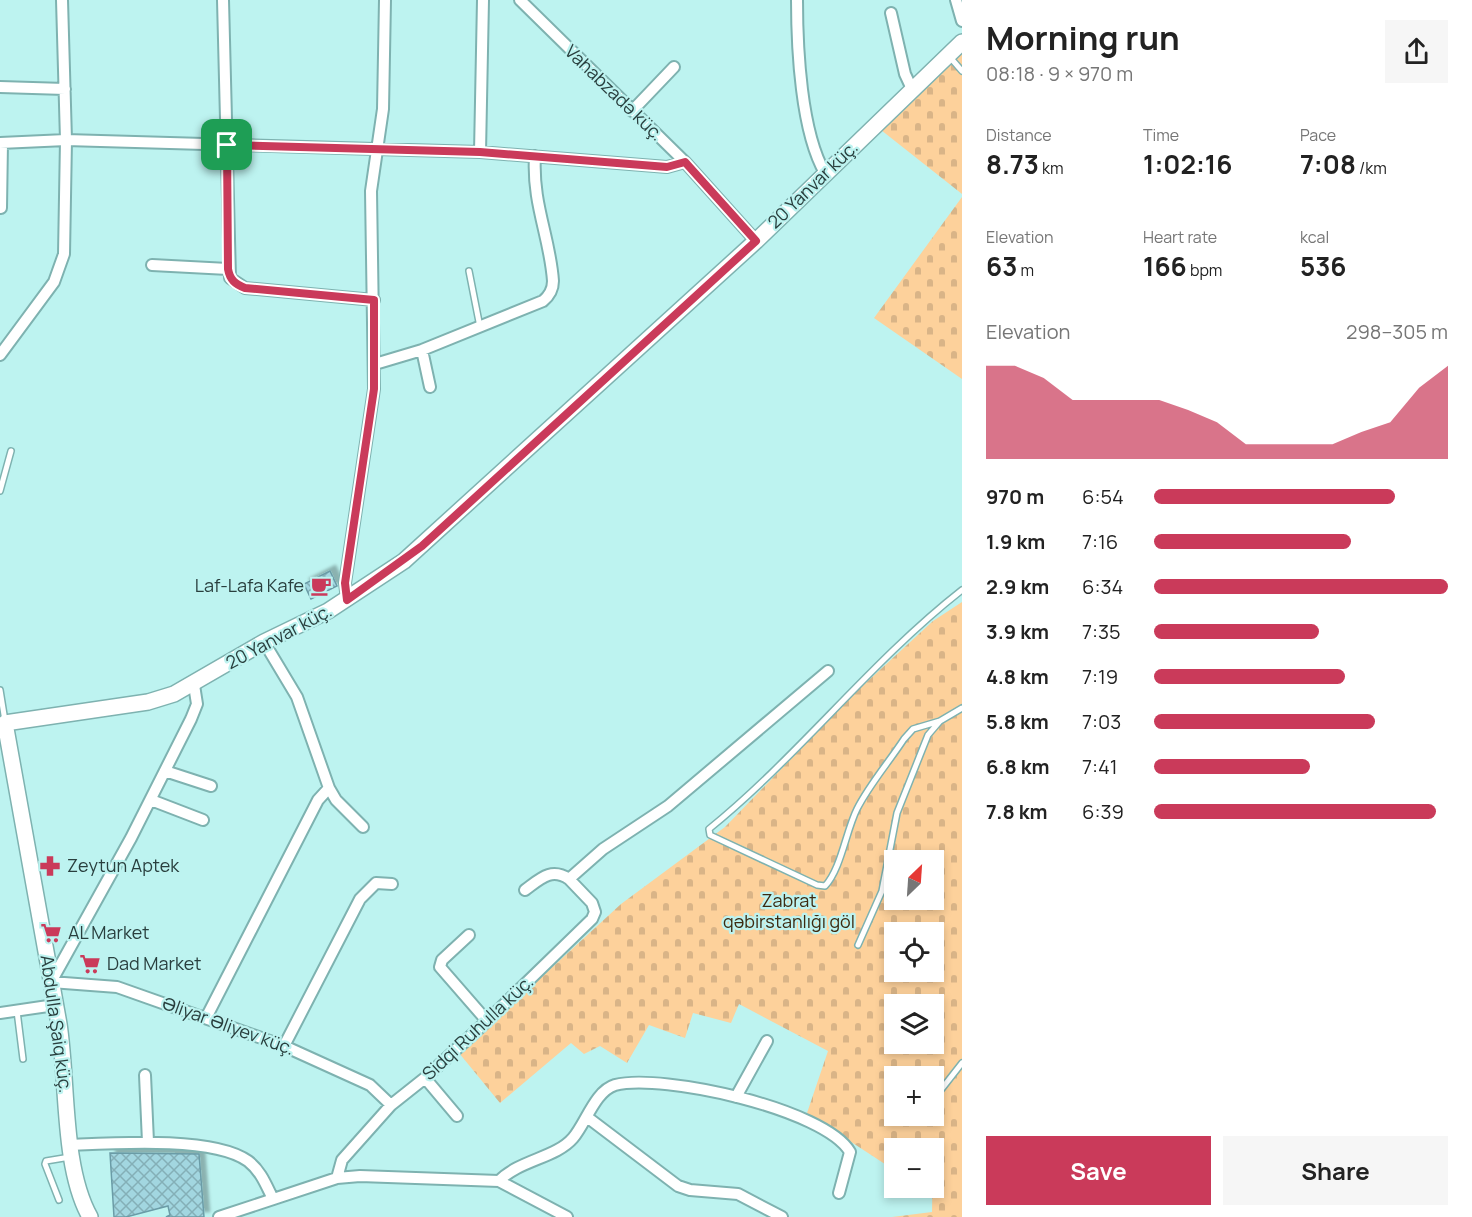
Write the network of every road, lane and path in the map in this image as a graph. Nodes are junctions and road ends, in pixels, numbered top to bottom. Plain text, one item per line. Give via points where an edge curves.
1 (62, 0) edge
2 (224, 0) edge
3 (385, 0) edge
4 (483, 0) edge
5 (519, 0) edge
6 (797, 0) edge
7 (956, 0) edge
8 (891, 13) dead end
9 (962, 21) edge
10 (962, 42) edge
11 (948, 55) junction
12 (674, 67) dead end
13 (962, 70) edge
14 (0, 87) edge
15 (65, 89) junction
16 (912, 89) junction
17 (632, 111) junction
18 (66, 140) junction
19 (1, 142) edge
20 (227, 145) junction
21 (377, 148) junction
22 (480, 152) junction
23 (535, 156) junction
24 (685, 162) junction
25 (825, 174) junction
26 (1, 208) edge
27 (756, 241) junction
28 (152, 265) dead end
29 (228, 269) junction
30 (469, 271) dead end
31 (374, 300) junction
32 (480, 327) junction
33 (422, 350) junction
34 (0, 356) edge
35 (375, 364) junction
36 (430, 387) dead end
37 (11, 451) dead end
38 (0, 491) edge
39 (962, 590) edge
40 (347, 600) junction
41 (264, 642) junction
42 (828, 671) dead end
43 (194, 685) junction
44 (0, 690) edge
45 (962, 708) edge
46 (940, 721) junction
47 (3, 723) edge
48 (165, 771) junction
49 (211, 786) dead end
50 (329, 788) junction
51 (151, 800) junction
52 (203, 820) dead end
53 (363, 827) dead end
54 (569, 879) junction
55 (392, 884) dead end
56 (525, 890) dead end
57 (469, 935) dead end
58 (858, 945) dead end
59 (51, 982) junction
60 (55, 1005) junction
61 (17, 1011) junction
62 (0, 1013) edge
63 (206, 1018) junction
64 (487, 1021) junction
65 (767, 1041) dead end
66 (284, 1046) junction
67 (23, 1059) dead end
68 (962, 1063) edge
69 (146, 1075) dead end
70 (425, 1078) junction
71 (944, 1086) edge
72 (736, 1097) junction
73 (391, 1105) junction
74 (457, 1116) dead end
75 (588, 1117) junction
76 (148, 1142) junction
77 (71, 1151) junction
78 (338, 1178) junction
79 (499, 1181) junction
80 (839, 1193) dead end
81 (273, 1199) junction
82 (59, 1200) dead end
83 (90, 1217) edge
84 (219, 1217) edge
85 (566, 1217) edge
86 (782, 1217) edge

1 - 15 street
2 - 20 street
3 - 21 street via 383,109
4 - 22 street
5 - 17 street, Vahabzadə küç.
6 - 25 street via 808,131
7 - 9 street
8 - 16 street
10 - 11 street, 20 Yanvar küç.
11 - 13 lane
11 - 16 street, 20 Yanvar küç.
12 - 17 street
14 - 15 street
15 - 18 street
16 - 25 street, 20 Yanvar küç.
17 - 24 street, Vahabzadə küç.
18 - 19 street
18 - 20 street
18 - 34 street via 65,244 61,264 54,282
19 - 26 street
20 - 21 street
20 - 29 street
21 - 22 street
21 - 31 street via 371,191
22 - 23 street
23 - 24 street via 656,167
23 - 32 street via 535,198 552,289 543,301
24 - 27 street, Vahabzadə küç.
25 - 27 street, 20 Yanvar küç.
27 - 40 street, 20 Yanvar küç. via 422,546
28 - 29 street
29 - 31 street via 230,278 245,288
30 - 32 lane
31 - 35 street
32 - 33 street
33 - 35 street
33 - 36 street
35 - 40 street via 345,583
37 - 38 lane
39 - 46 lane via 886,656 771,774 709,830 711,835 825,886 832,879 858,807 904,739 913,729
40 - 41 street, 20 Yanvar küç.
41 - 43 street, 20 Yanvar küç.
41 - 50 street via 297,697
42 - 54 street via 668,806 603,849
43 - 47 street, 20 Yanvar küç. via 148,702
43 - 48 street via 197,704
44 - 47 lane
45 - 46 lane
46 - 58 lane via 928,735 897,813 882,891
47 - 59 street, Abdulla Şaiq küç.
48 - 49 street
48 - 51 street
50 - 53 street
50 - 63 street via 318,800
51 - 52 street
51 - 59 street
54 - 56 street via 553,872
54 - 64 street, Sidqi Ruhulla küç. via 591,903 595,912 592,919
55 - 66 street via 376,883 360,899
57 - 64 street via 442,960 440,968
59 - 60 street, Abdulla Şaiq küç.
59 - 63 street, Əliyar Əliyev küç. via 117,987
60 - 61 street
60 - 77 street, Abdulla Şaiq küç. via 65,1063
61 - 62 street
61 - 67 lane
63 - 66 street, Əliyar Əliyev küç.
64 - 70 street, Sidqi Ruhulla küç.
65 - 72 street
66 - 73 street, Əliyar Əliyev küç. via 370,1085
68 - 71 lane
69 - 76 street
70 - 73 street, Sidqi Ruhulla küç.
70 - 74 street
72 - 75 street via 709,1090 632,1083 603,1091
72 - 80 street via 799,1117 845,1143 850,1152 849,1162
73 - 78 street, Sidqi Ruhulla küç. via 342,1160
75 - 79 street via 566,1144 509,1170
75 - 86 street via 678,1186 738,1194
76 - 77 street
76 - 81 street via 220,1149 246,1160 257,1169
77 - 82 lane via 45,1164
77 - 83 street, Abdulla Şaiq küç. via 76,1185
78 - 79 street
78 - 81 street
79 - 85 street
81 - 84 street

